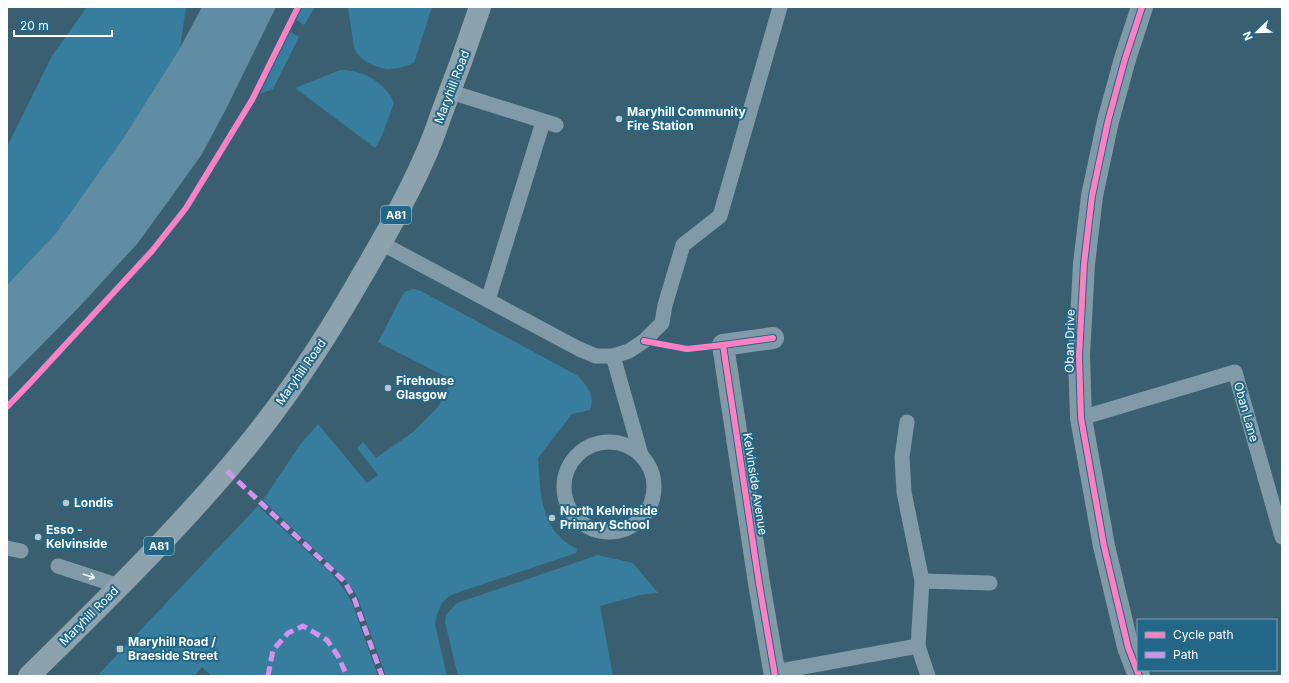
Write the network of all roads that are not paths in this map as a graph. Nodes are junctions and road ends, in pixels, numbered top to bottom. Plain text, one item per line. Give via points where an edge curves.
1 (480, 7) edge
2 (780, 7) edge
3 (1142, 7) edge
4 (451, 92) junction
5 (381, 243) junction
6 (488, 300) junction
7 (773, 338) dead end
8 (614, 356) junction
9 (1081, 418) junction
10 (908, 422) dead end
11 (641, 455) junction
12 (1282, 537) edge
13 (58, 566) dead end
14 (922, 581) junction
15 (990, 583) dead end
16 (120, 586) junction
17 (918, 646) junction
18 (1137, 671) edge
19 (775, 674) edge
20 (30, 676) edge
21 (928, 676) edge

1 - 4 main road, Maryhill Road / A81
2 - 8 lane via 720,216 683,245 662,323 644,341 629,351
3 - 9 street, Oban Drive via 1108,121 1092,196 1084,264 1079,356
4 - 5 main road, Maryhill Road / A81 via 425,158
4 - 6 lane via 550,123
5 - 6 lane
5 - 16 main road, Maryhill Road / A81 via 333,326 265,424 216,484
6 - 8 lane via 579,349 596,356
7 - 19 street, Kelvinside Avenue via 723,345
8 - 11 lane
9 - 12 lane, Oban Lane via 1235,372
9 - 18 street, Oban Drive via 1104,546 1128,646
10 - 14 lane via 902,457 904,492
11 - 11 lane via 650,467 654,481 654,496 649,510 627,529 605,532 584,525 566,502 565,479 574,459 585,449 599,443 614,442 629,446
13 -> 16 lane
14 - 15 lane
14 - 17 lane
16 - 20 main road, Maryhill Road / A81
17 - 19 lane
17 - 21 lane

